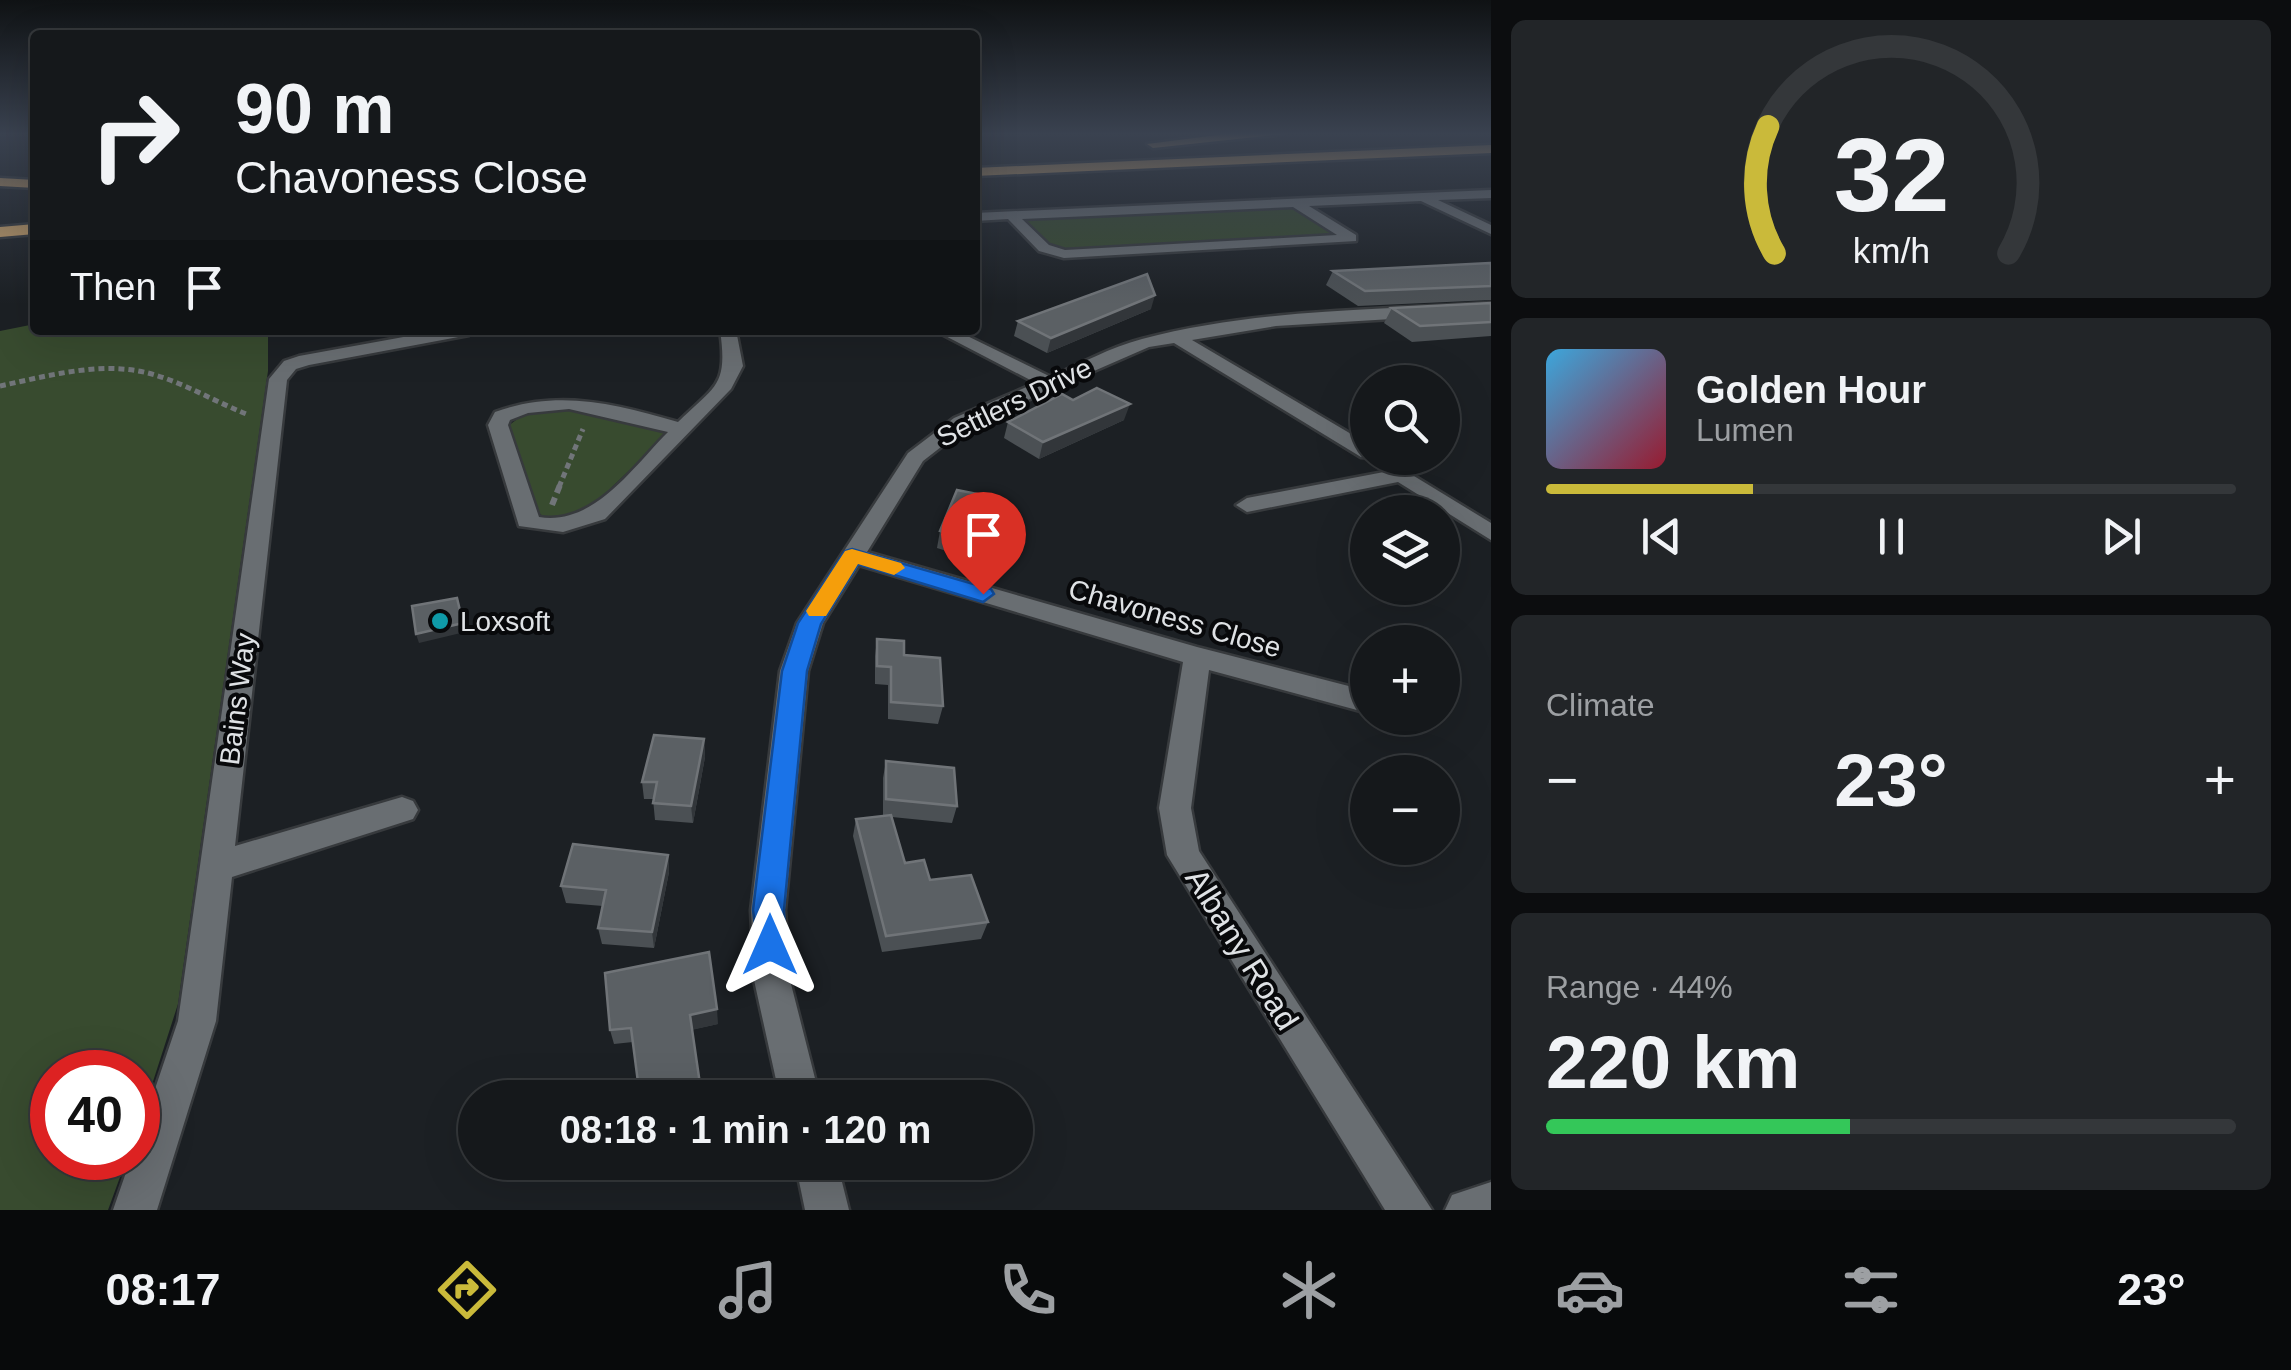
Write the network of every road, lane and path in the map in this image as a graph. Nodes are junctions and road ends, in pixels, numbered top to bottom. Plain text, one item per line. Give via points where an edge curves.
1 (1491, 194) edge
2 (30, 196) edge
3 (1421, 197) junction
4 (0, 198) edge
5 (1294, 202) junction
6 (30, 214) edge
7 (1011, 215) junction
8 (0, 216) edge
9 (980, 216) edge
10 (30, 229) edge
11 (1491, 230) edge
12 (0, 232) edge
13 (1491, 308) edge
14 (443, 335) edge
15 (729, 335) edge
16 (952, 335) edge
17 (1176, 337) junction
18 (1047, 382) junction
19 (0, 386) edge
20 (593, 404) junction
21 (272, 423) junction
22 (680, 429) junction
23 (1350, 442) edge
24 (1403, 475) joint
25 (1247, 506) dead end
26 (544, 526) junction
27 (1491, 533) edge
28 (852, 556) junction
29 (1197, 658) junction
30 (1350, 697) edge
31 (402, 810) dead end
32 (215, 867) junction
33 (796, 1080) edge
34 (820, 1180) edge
35 (1491, 1204) edge
36 (134, 1210) edge
37 (827, 1210) edge
38 (1410, 1210) edge
39 (1467, 1210) edge

1 - 3 street
2 - 4 highway
3 - 5 street
3 - 11 street
5 - 7 street
5 - 7 street via 1350,238 1071,255 1044,248
6 - 8 highway
7 - 9 street
10 - 12 highway
13 - 17 street, Settlers Drive via 1276,321
14 - 21 street, Bains Way via 290,365 278,379
15 - 22 street via 729,377
16 - 18 street
17 - 18 street, Settlers Drive via 1128,348
17 - 23 street
18 - 28 street, Settlers Drive via 949,428 924,448
19 - 21 path via 59,374 143,371
20 - 22 street
20 - 26 path
20 - 26 street via 564,402 498,420 523,515
21 - 32 street, Bains Way
22 - 26 street via 597,514
24 - 25 street
24 - 27 street
28 - 29 street, Chavoness Close
28 - 33 street, Settlers Drive via 810,623 794,671 768,910 772,980
29 - 30 street, Chavoness Close
29 - 38 street, Albany Road via 1175,808 1182,856
31 - 32 street
32 - 36 street, Bains Way via 197,1022
34 - 37 street
35 - 39 street

